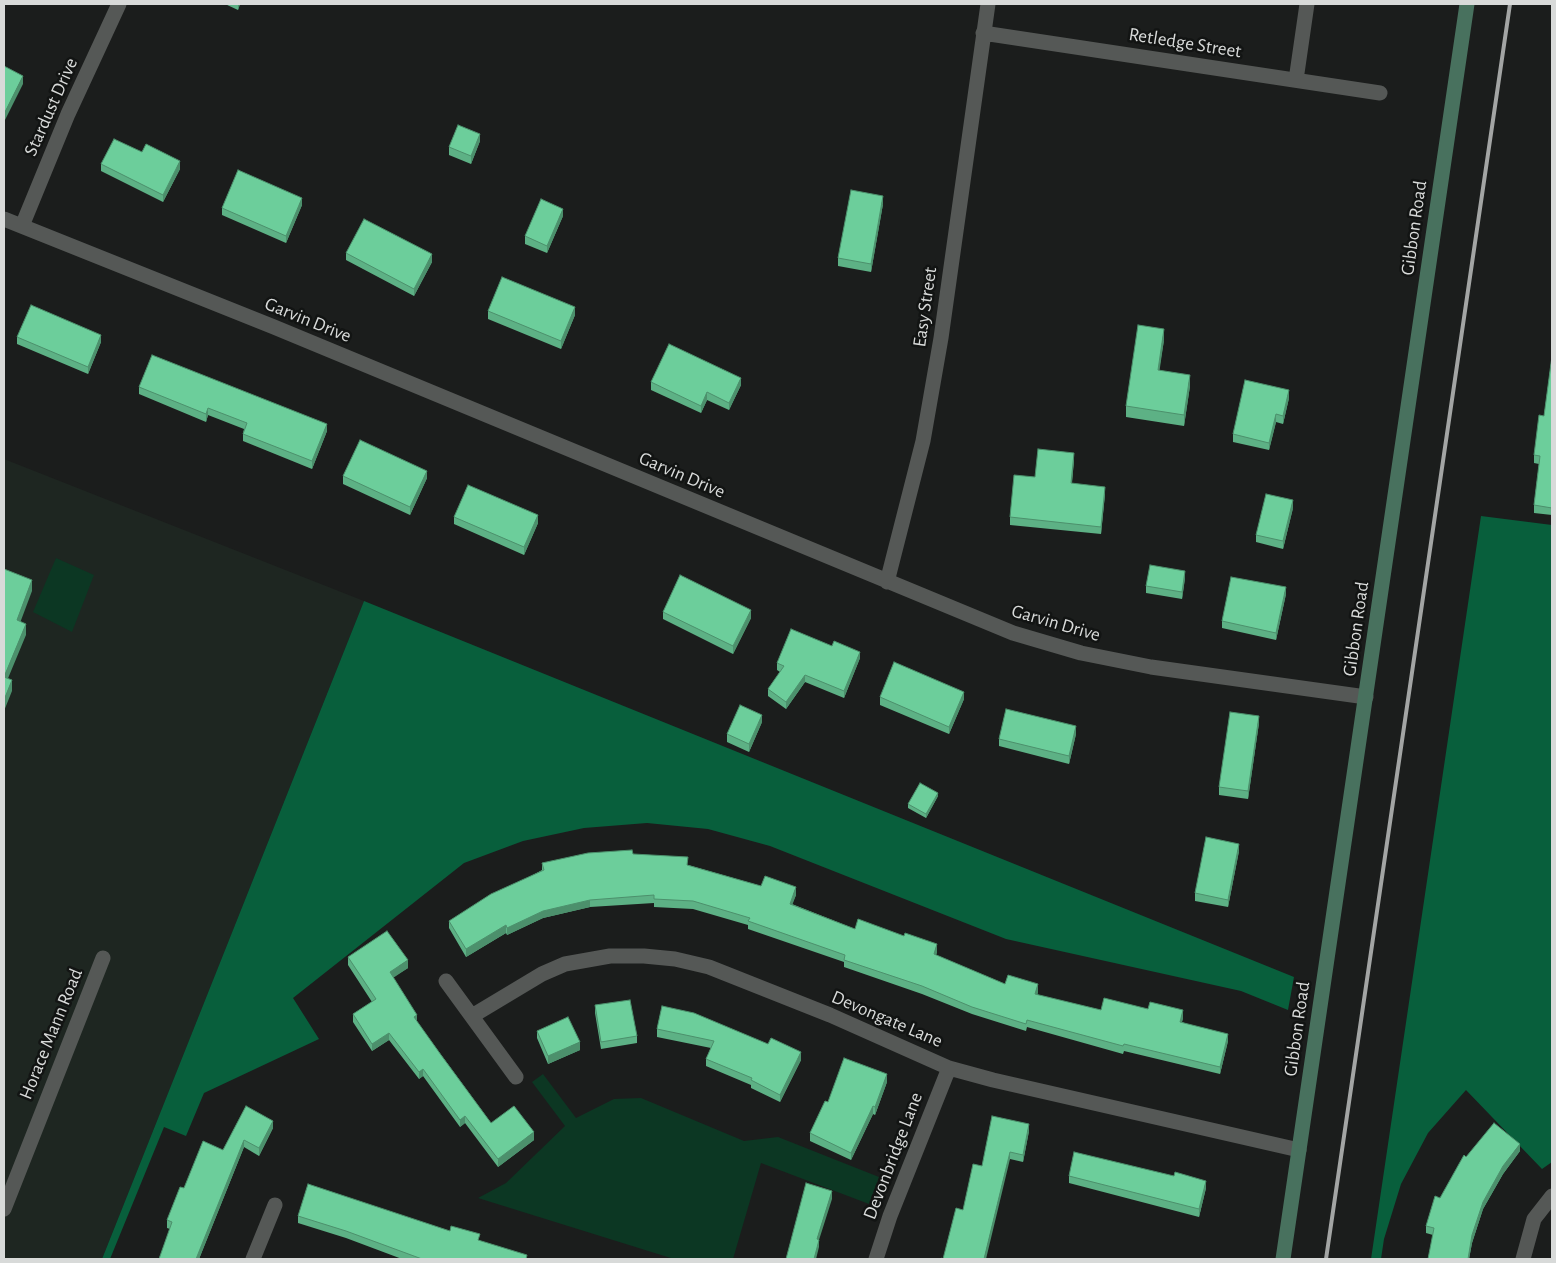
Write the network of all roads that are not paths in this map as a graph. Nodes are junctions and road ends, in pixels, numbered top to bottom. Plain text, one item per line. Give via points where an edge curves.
1 (119, 4) edge
2 (988, 4) edge
3 (1307, 4) edge
4 (1468, 4) edge
5 (983, 34) junction
6 (1296, 80) junction
7 (1380, 93) dead end
8 (4, 219) edge
9 (22, 226) junction
10 (887, 582) junction
11 (1366, 698) junction
12 (103, 958) dead end
13 (446, 981) dead end
14 (472, 1016) junction
15 (948, 1068) junction
16 (516, 1077) dead end
17 (1299, 1150) junction
18 (1552, 1196) edge
19 (275, 1205) dead end
20 (4, 1209) edge
21 (256, 1258) edge
22 (876, 1259) edge
23 (1282, 1259) edge
24 (1522, 1259) edge

1 - 9 street, Stardust Drive via 68,114
2 - 5 street, Easy Street
3 - 6 street
4 - 11 main road, Gibbon Road
5 - 6 street, Retledge Street
5 - 10 street, Easy Street via 941,338 923,441
6 - 7 street, Retledge Street
8 - 9 street, Garvin Drive
9 - 10 street, Garvin Drive
10 - 11 street, Garvin Drive via 1013,633 1082,653 1151,667
11 - 17 main road, Gibbon Road
12 - 20 street, Horace Mann Road
13 - 14 street
14 - 15 street, Devongate Lane via 565,964 610,956 644,956 708,967 830,1015
14 - 16 street
15 - 17 street, Devongate Lane
15 - 22 street, Devonbridge Lane
17 - 23 main road, Gibbon Road
18 - 24 street via 1534,1219
19 - 21 street

